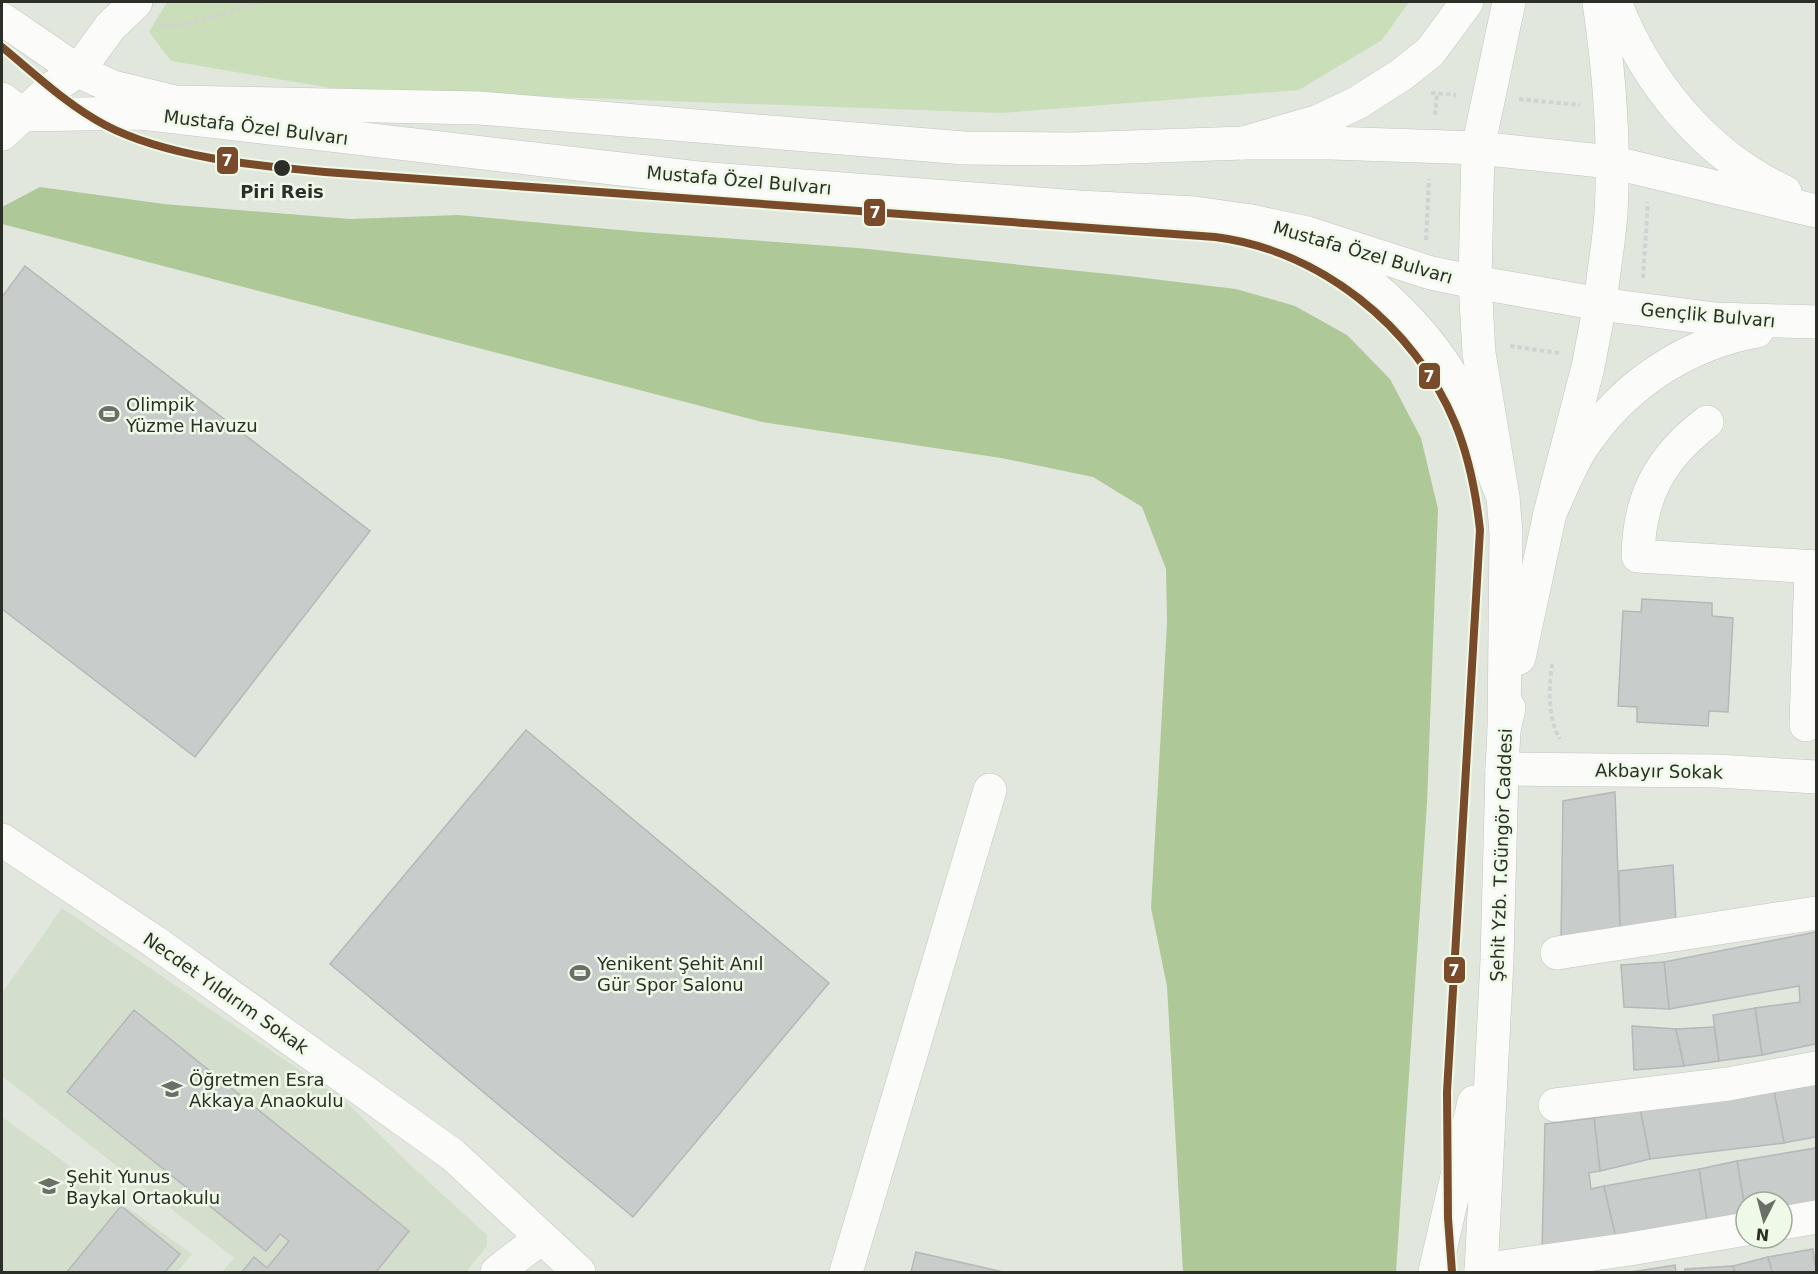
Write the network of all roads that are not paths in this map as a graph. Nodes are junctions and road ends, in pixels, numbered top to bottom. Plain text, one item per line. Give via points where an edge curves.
1 (136, 2) edge
2 (1467, 2) edge
3 (1509, 2) edge
4 (1599, 2) edge
5 (1615, 2) edge
6 (2, 19) edge
7 (78, 71) junction
8 (8, 116) edge
9 (1243, 143) junction
10 (1478, 148) junction
11 (1611, 162) junction
12 (1816, 206) edge
13 (1816, 211) edge
14 (1251, 221) junction
15 (1475, 282) junction
16 (1600, 304) junction
17 (1807, 322) edge
18 (1707, 422) dead end
19 (1503, 497) junction
20 (1550, 513) junction
21 (1814, 567) edge
22 (1806, 725) dead end
23 (1504, 730) junction
24 (1502, 769) junction
25 (1816, 777) edge
26 (990, 790) dead end
27 (2, 840) edge
28 (1816, 913) edge
29 (1557, 953) dead end
30 (1494, 1019) junction
31 (1816, 1068) edge
32 (1555, 1105) dead end
33 (1816, 1217) edge
34 (1794, 1221) edge
35 (1734, 1231) edge
36 (542, 1238) junction
37 (1481, 1271) edge
38 (497, 1272) edge
39 (579, 1272) edge
40 (846, 1272) edge
41 (1435, 1272) edge

1 - 7 main road via 110,27
2 - 9 main road via 1430,52 1357,103 1319,121
3 - 10 main road
4 - 11 main road, Şehit Yzb. T.Güngör Caddesi via 1609,89
5 - 12 main road via 1646,67 1705,137 1738,165
6 - 7 main road
7 - 8 main road
7 - 9 main road via 113,87 175,102 479,108 964,148
8 - 14 main road, Mustafa Özel Bulvarı via 141,113 698,178 1195,213
9 - 10 main road
10 - 11 main road
10 - 15 main road
11 - 13 main road
11 - 16 main road, Şehit Yzb. T.Güngör Caddesi via 1611,213
14 - 15 main road, Mustafa Özel Bulvarı via 1307,233 1431,273
14 - 19 main road via 1316,248 1356,274 1409,320 1429,343 1462,395
15 - 16 main road, Mustafa Özel Bulvarı
15 - 19 main road via 1479,352
16 - 17 main road, Gençlik Bulvarı via 1715,319
16 - 20 main road, Şehit Yzb. T.Güngör Caddesi
17 - 20 main road via 1731,336 1698,348 1647,377 1589,437
18 - 21 main road via 1671,454 1647,495 1638,556
19 - 23 main road
20 - 23 main road, Şehit Yzb. T.Güngör Caddesi
21 - 22 main road
23 - 24 main road, Şehit Yzb. T.Güngör Caddesi
24 - 25 main road, Akbayır Sokak via 1717,771
24 - 30 main road, Şehit Yzb. T.Güngör Caddesi
26 - 40 main road
27 - 36 main road, Necdet Yıldırım Sokak via 155,942 453,1155
28 - 29 main road
30 - 37 main road, Şehit Yzb. T.Güngör Caddesi
30 - 41 main road
31 - 32 main road via 1728,1084
33 - 34 main road
35 - 37 main road
36 - 38 main road
36 - 39 main road, Necdet Yıldırım Sokak

